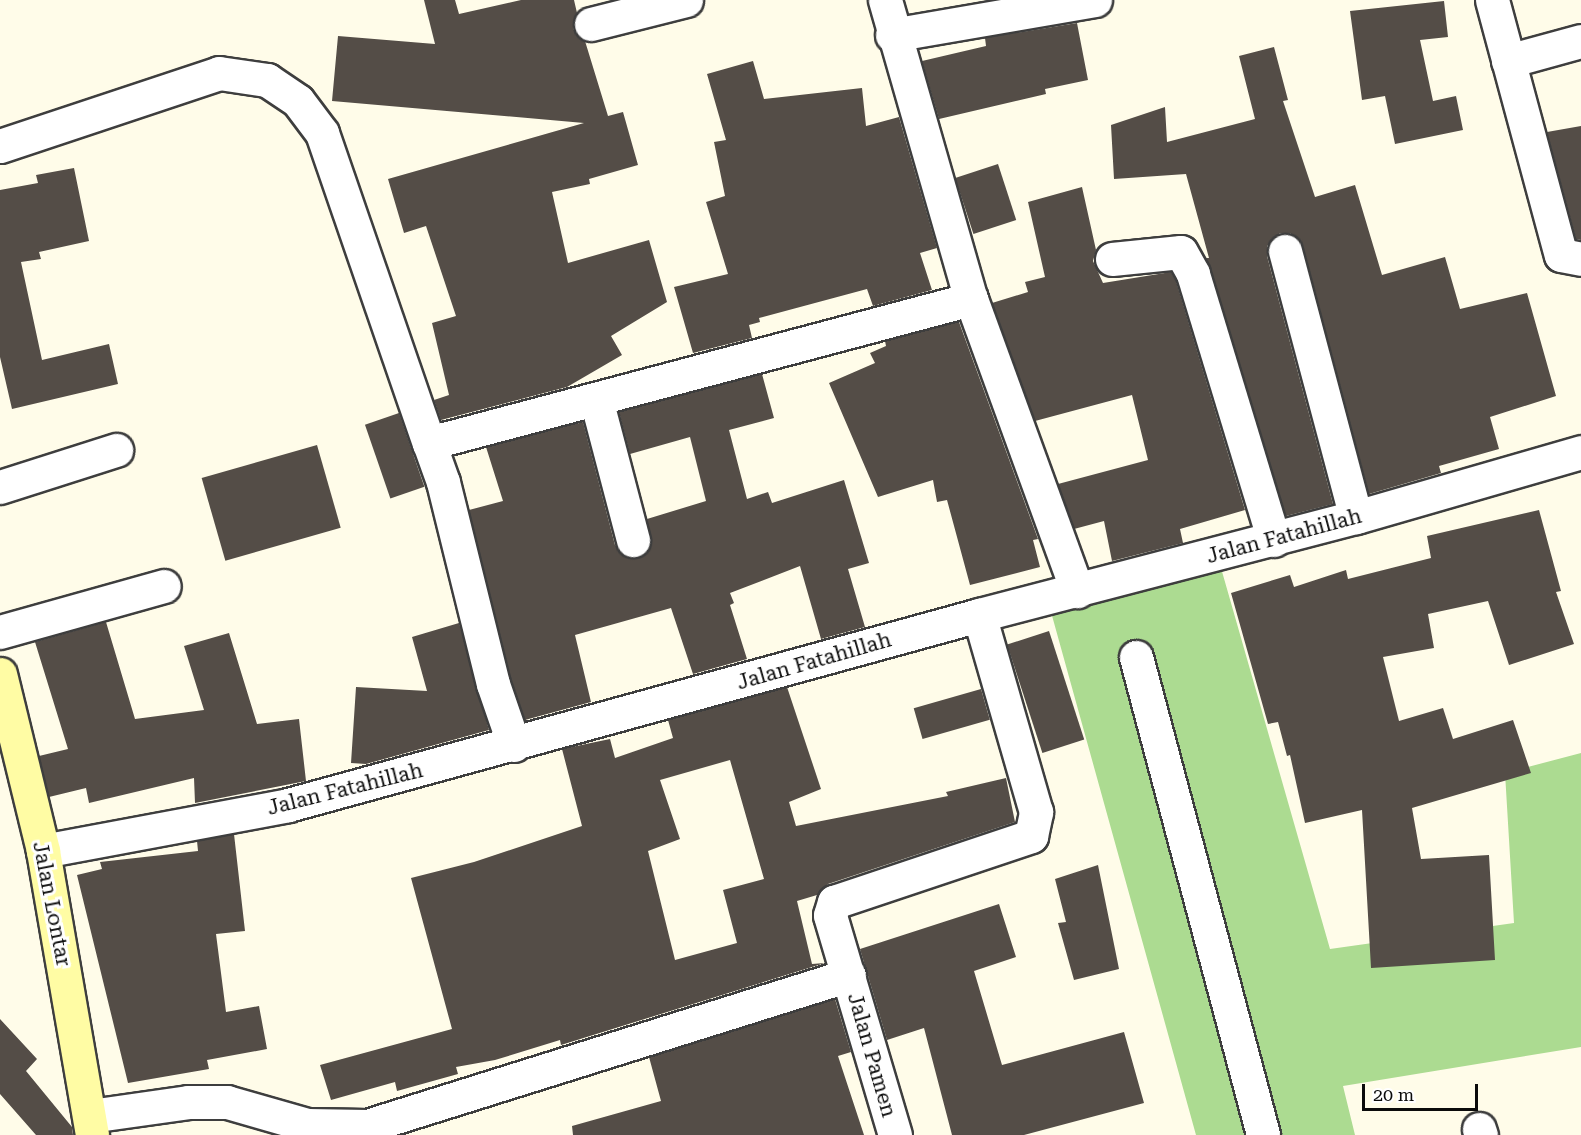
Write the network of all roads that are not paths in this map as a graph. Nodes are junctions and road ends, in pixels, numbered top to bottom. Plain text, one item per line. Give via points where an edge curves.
1 (686, 0) edge
2 (885, 0) edge
3 (1095, 0) edge
4 (1492, 0) edge
5 (591, 24) dead end
6 (892, 34) junction
7 (1581, 41) edge
8 (1508, 61) junction
9 (0, 146) edge
10 (1285, 251) dead end
11 (1581, 259) edge
12 (1112, 260) dead end
13 (971, 298) junction
14 (596, 399) junction
15 (429, 443) junction
16 (116, 450) dead end
17 (1581, 452) edge
18 (0, 487) edge
19 (1356, 517) junction
20 (633, 540) dead end
21 (1274, 540) junction
22 (164, 586) dead end
23 (1077, 591) junction
24 (979, 615) junction
25 (0, 632) edge
26 (1136, 657) dead end
27 (0, 674) edge
28 (514, 746) junction
29 (43, 851) junction
30 (849, 975) junction
31 (91, 1125) edge
32 (895, 1135) edge
33 (1263, 1135) edge

1 - 5 street
2 - 6 street
3 - 6 street
4 - 8 street
6 - 13 street
7 - 8 street
8 - 11 street via 1561,255
9 - 15 street via 219,73 267,81 298,102 322,133
10 - 19 street
12 - 21 street via 1181,252 1193,274
13 - 14 street
13 - 23 street
14 - 15 street
14 - 20 street
15 - 28 street via 443,482 493,684
16 - 18 street
17 - 19 street, Jalan Fatahillah
19 - 21 street, Jalan Fatahillah
21 - 23 street, Jalan Fatahillah
22 - 25 street
23 - 24 street, Jalan Fatahillah
24 - 28 street, Jalan Fatahillah
24 - 30 street, Jalan Pamen via 1036,812 1031,836 834,902 830,915
26 - 33 street
27 - 29 street, Jalan Lontar
28 - 29 street, Jalan Fatahillah via 288,805
29 - 31 street, Jalan Lontar
30 - 31 street via 367,1126 307,1125 227,1102 188,1102
30 - 32 street, Jalan Pamen

